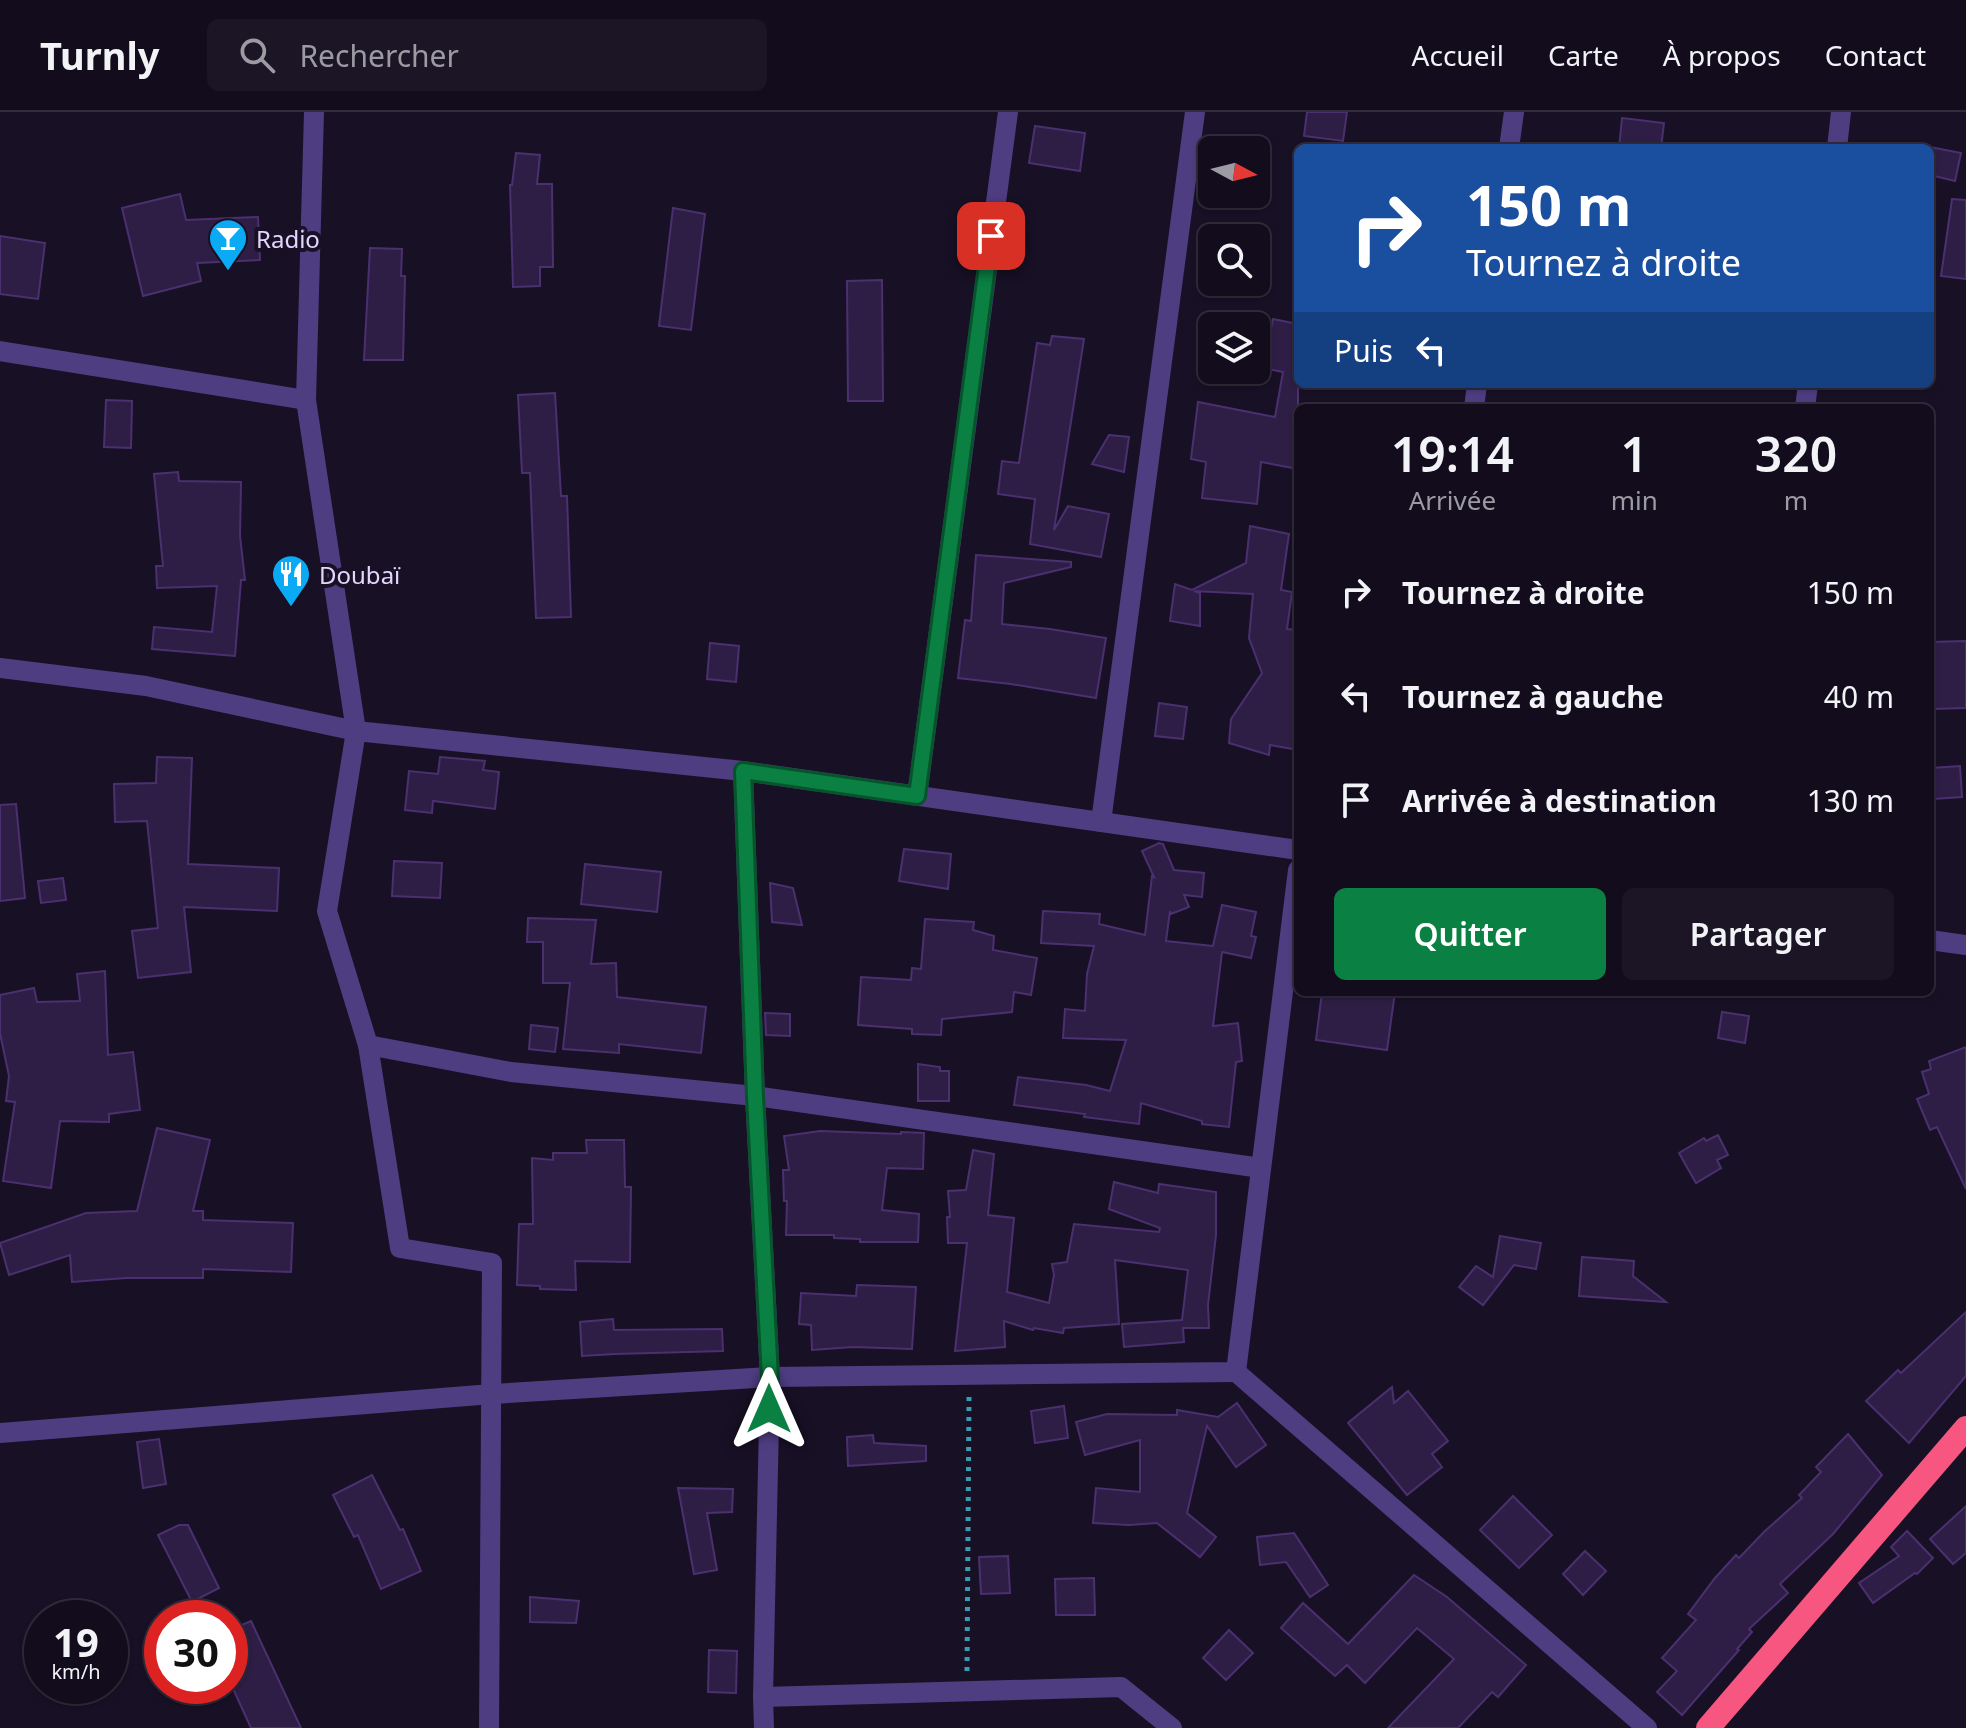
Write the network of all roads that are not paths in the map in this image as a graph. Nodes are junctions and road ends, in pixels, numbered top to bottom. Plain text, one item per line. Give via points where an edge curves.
1 (314, 112) edge
2 (1008, 112) edge
3 (1195, 112) edge
4 (1514, 112) edge
5 (1841, 112) edge
6 (1510, 144) edge
7 (1837, 144) edge
8 (0, 351) edge
9 (306, 400) junction
10 (0, 668) edge
11 (356, 731) junction
12 (743, 771) junction
13 (917, 796) junction
14 (1101, 822) junction
15 (1294, 849) edge
16 (1294, 902) edge
17 (1934, 940) edge
18 (1965, 943) edge
19 (368, 1045) junction
20 (755, 1096) junction
21 (1261, 1168) junction
22 (1236, 1372) junction
23 (770, 1377) junction
24 (492, 1394) junction
25 (1966, 1428) edge
26 (0, 1433) edge
27 (763, 1697) junction
28 (489, 1728) edge
29 (764, 1728) edge
30 (1172, 1728) edge
31 (1647, 1728) edge
32 (1708, 1728) edge

1 - 9 street
2 - 13 street
3 - 14 street
4 - 6 street
5 - 7 street
8 - 9 street
9 - 11 street
10 - 11 street via 146,686
11 - 12 street
11 - 19 street via 327,911
12 - 13 street
12 - 20 street
13 - 14 street
14 - 15 street
16 - 21 street
17 - 18 street
19 - 20 street via 511,1072
19 - 24 street via 400,1248 492,1263
20 - 21 street
20 - 23 street
21 - 22 street
22 - 23 street
22 - 31 street
23 - 24 street
23 - 27 street
24 - 26 street
24 - 28 street
25 - 32 highway
27 - 29 street
27 - 30 street via 1121,1687

